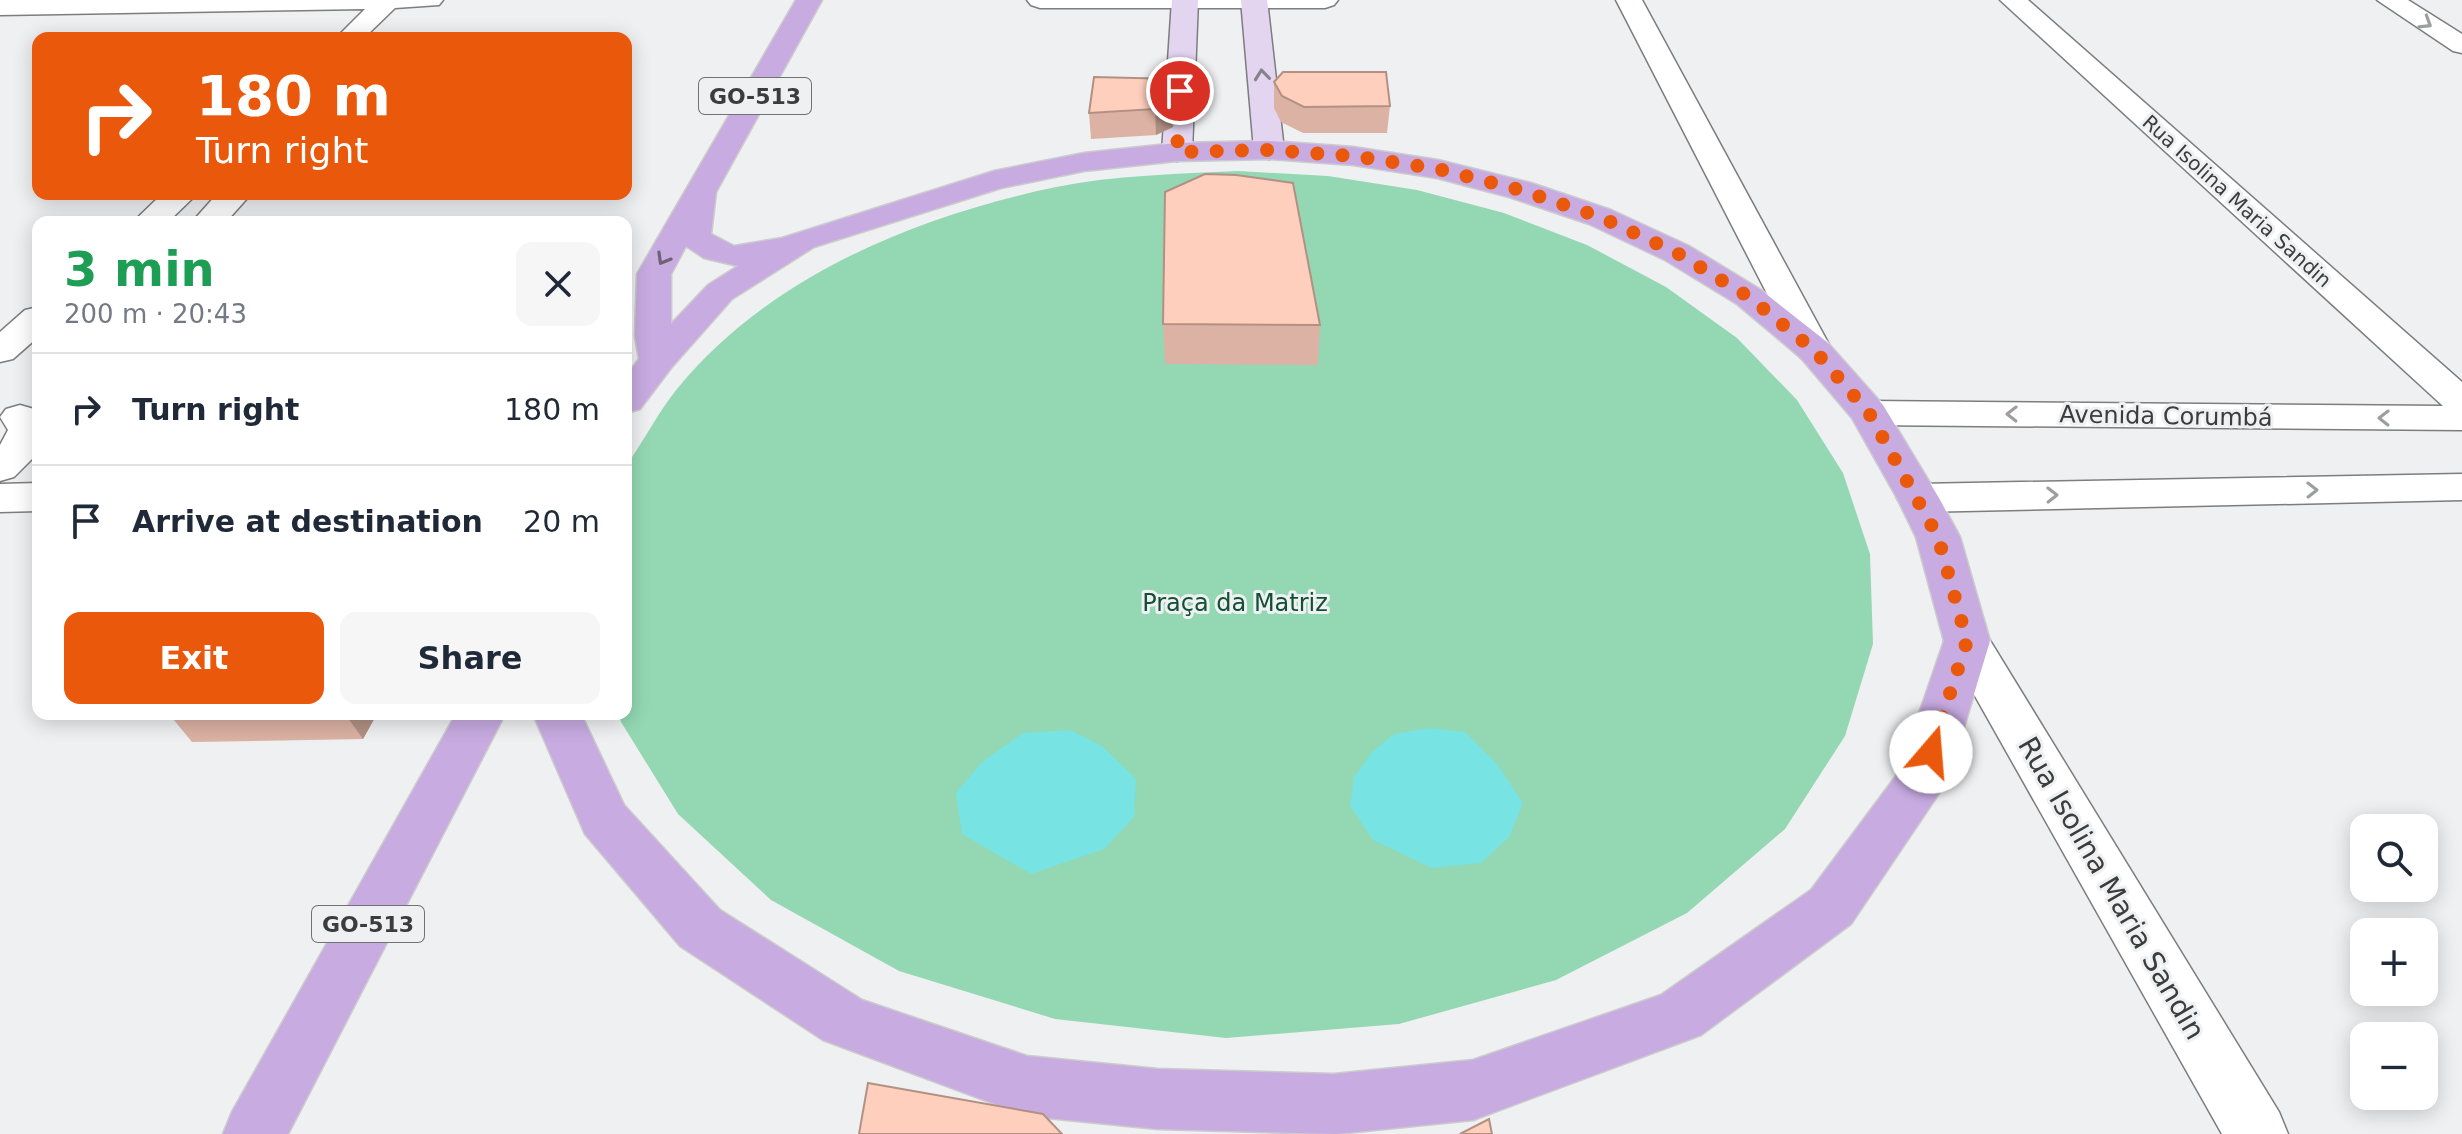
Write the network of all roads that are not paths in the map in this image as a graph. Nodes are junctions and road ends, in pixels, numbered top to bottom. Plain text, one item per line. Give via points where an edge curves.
1 (389, 0) edge
2 (431, 0) edge
3 (809, 0) edge
4 (1040, 0) edge
5 (1185, 0) edge
6 (1254, 0) edge
7 (1325, 0) edge
8 (1629, 0) edge
9 (2013, 0) edge
10 (2390, 0) edge
11 (5, 6) edge
12 (402, 28) dead end
13 (355, 32) edge
14 (2462, 45) edge
15 (1269, 150) junction
16 (1177, 152) junction
17 (701, 191) junction
18 (174, 200) edge
19 (229, 200) edge
20 (156, 216) edge
21 (214, 216) edge
22 (802, 240) junction
23 (32, 323) edge
24 (1814, 350) junction
25 (0, 351) edge
26 (658, 360) junction
27 (632, 393) edge
28 (2462, 402) edge
29 (24, 411) edge
30 (1869, 413) junction
31 (2462, 418) edge
32 (0, 468) edge
33 (2462, 487) edge
34 (32, 497) edge
35 (0, 498) edge
36 (1918, 498) junction
37 (1967, 641) junction
38 (478, 720) edge
39 (560, 720) edge
40 (1158, 1117) edge
41 (1335, 1119) edge
42 (254, 1134) edge
43 (2257, 1134) edge

1 - 2 street
1 - 11 street
1 - 13 street
2 - 12 street
3 - 17 main road, GO-513
4 - 5 street
5 - 6 street
5 - 16 street
6 - 7 street
15 -> 6 street
8 - 24 street
9 - 28 street, Rua Isolina Maria Sandin
10 -> 14 street
15 - 16 main road
15 - 24 main road via 1438,169 1600,217 1677,253 1737,290
16 - 22 main road via 1084,162 994,180
17 - 22 main road, GO-513 via 695,237 712,253 733,257
17 -> 26 main road, GO-513 via 654,274
18 - 20 street
19 - 21 street
22 - 26 main road via 720,292
23 - 25 street
24 - 30 main road
26 - 27 main road
29 - 32 street via 28,430 21,448
31 -> 30 street, Avenida Corumbá
30 - 36 main road
36 -> 33 street
34 - 35 street
36 - 37 main road via 1938,537
37 - 41 main road via 1922,780 1831,907 1680,1016 1473,1090
37 - 43 street, Rua Isolina Maria Sandin
38 - 42 main road, GO-513
39 - 40 main road via 604,819 700,928 844,1021 1027,1086
40 - 41 main road

